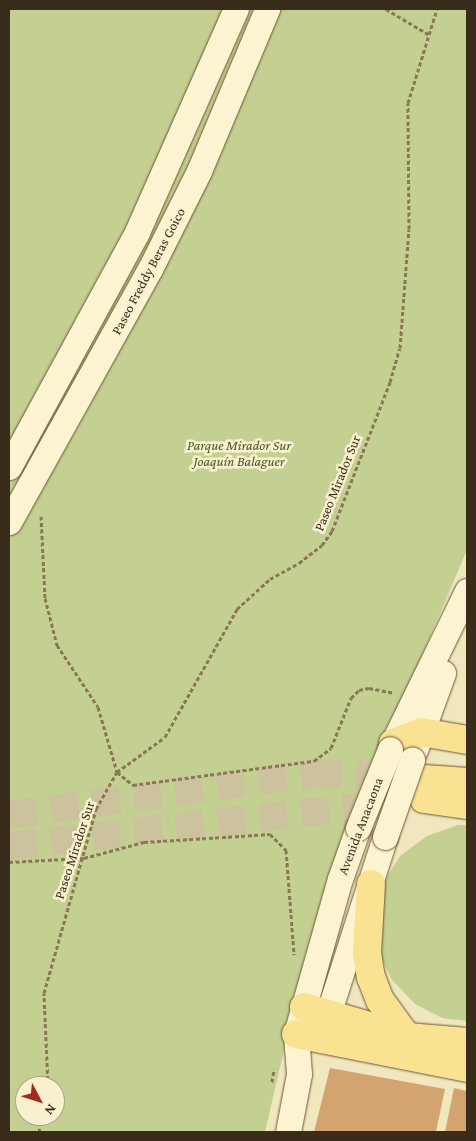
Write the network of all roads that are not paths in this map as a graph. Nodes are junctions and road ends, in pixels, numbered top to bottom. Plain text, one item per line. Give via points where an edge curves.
1 (236, 9) edge
2 (266, 9) edge
3 (9, 467) edge
4 (9, 522) edge
5 (467, 591) edge
6 (467, 607) edge
7 (422, 732) junction
8 (467, 740) edge
9 (409, 766) junction
10 (467, 782) edge
11 (467, 804) edge
12 (370, 884) junction
13 (315, 1010) junction
14 (308, 1037) junction
15 (407, 1037) junction
16 (467, 1042) edge
17 (467, 1068) edge
18 (288, 1132) edge

1 - 3 street, Paseo Freddy Beras Goico via 137,232
2 - 4 street, Paseo Freddy Beras Goico via 199,171 150,269
5 - 9 street, Avenida Anacaona via 415,700
6 - 7 street
7 - 8 main road
7 - 9 main road
9 - 10 main road
9 - 11 main road
9 - 12 street, Avenida Anacaona, bridge
9 - 13 street, Avenida Anacaona, bridge via 358,828 340,879
12 - 13 street, Avenida Anacaona
12 - 15 main road via 367,953 371,977 380,1000
13 - 14 street, Avenida Anacaona
13 - 15 main road
14 - 17 main road
14 - 18 street, Avenida Anacaona
15 - 16 main road

